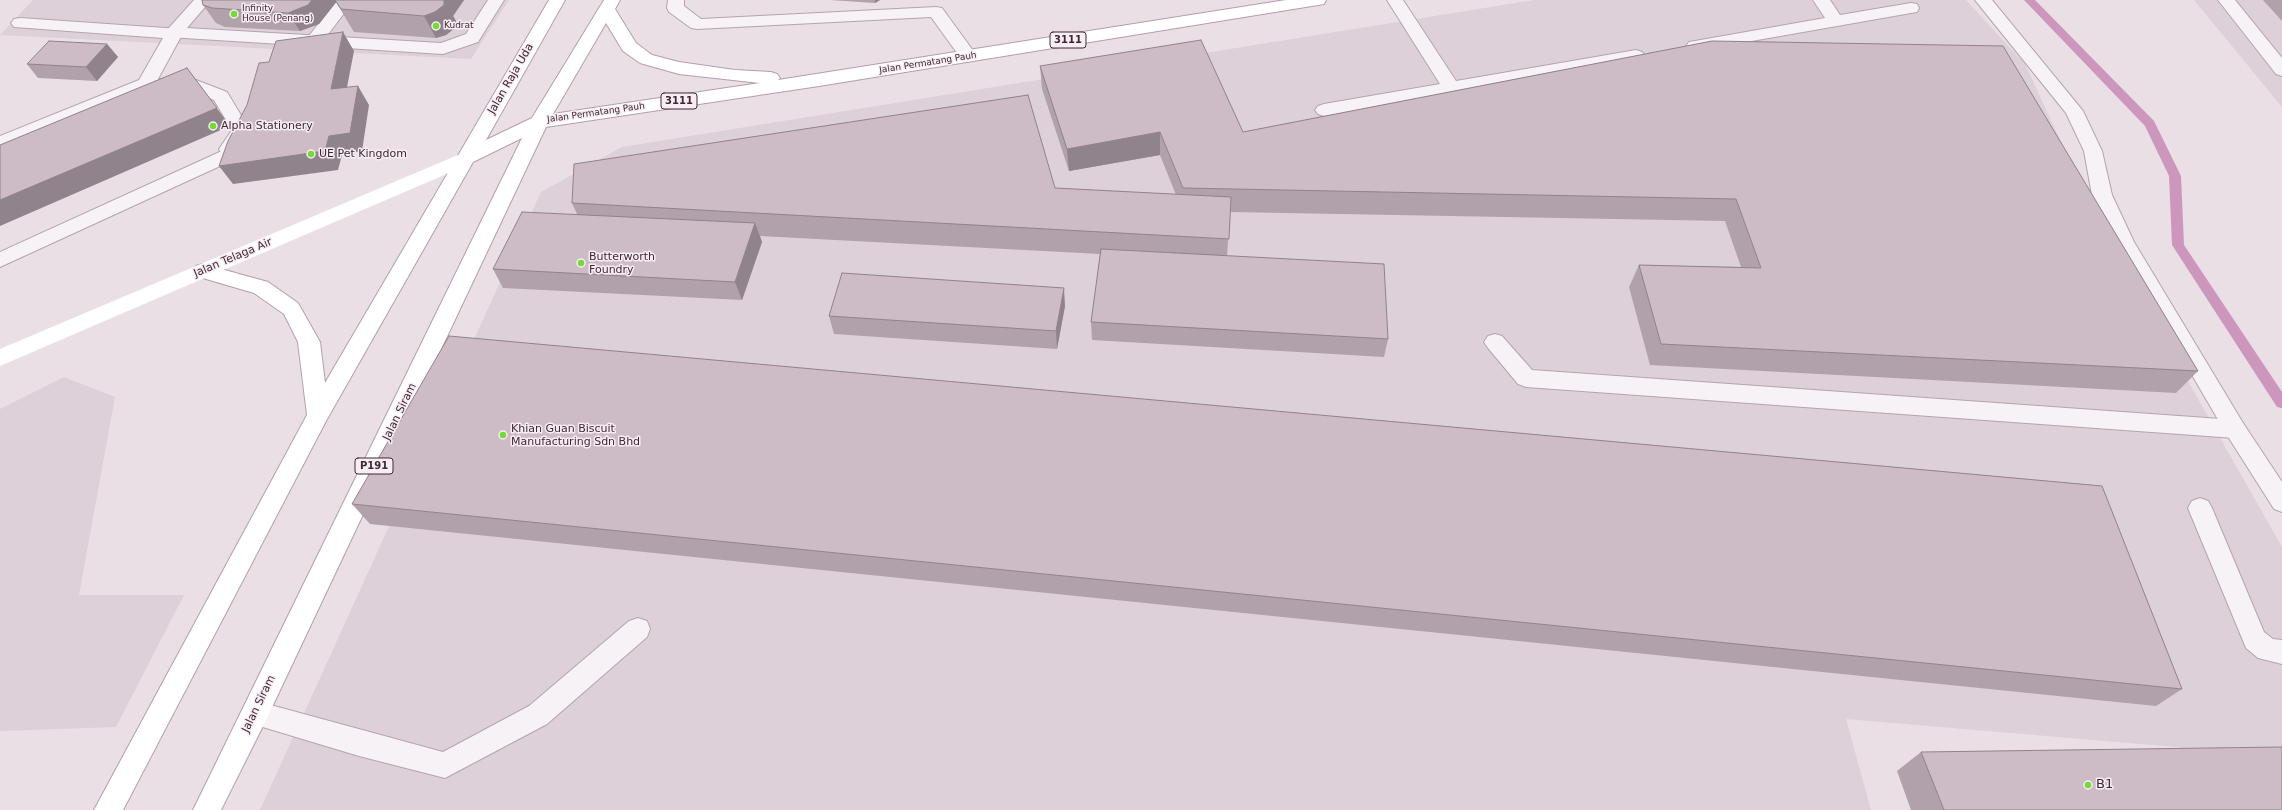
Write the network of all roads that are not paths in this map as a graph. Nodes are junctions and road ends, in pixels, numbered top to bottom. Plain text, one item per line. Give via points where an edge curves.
1 (203, 0) edge
2 (346, 0) edge
3 (496, 0) edge
4 (557, 0) edge
5 (676, 0) edge
6 (1318, 0) edge
7 (1395, 0) edge
8 (1821, 0) edge
9 (1983, 0) edge
10 (2226, 0) edge
11 (609, 5) edge
12 (1911, 8) dead end
13 (1836, 21) junction
14 (20, 23) dead end
15 (174, 33) junction
16 (314, 41) junction
17 (1679, 49) edge
18 (1655, 53) edge
19 (968, 56) junction
20 (2282, 70) edge
21 (819, 80) junction
22 (146, 84) junction
23 (1451, 88) junction
24 (1324, 110) dead end
25 (539, 122) junction
26 (0, 143) edge
27 (465, 158) junction
28 (0, 260) edge
29 (203, 271) junction
30 (1495, 342) dead end
31 (0, 358) edge
32 (318, 415) junction
33 (2236, 429) junction
34 (2282, 502) edge
35 (2200, 508) dead end
36 (638, 629) dead end
37 (2282, 652) edge
38 (256, 713) junction
39 (108, 810) edge
40 (207, 810) edge

1 - 15 street
2 - 16 street
3 - 16 street via 472,38 442,49
4 - 27 main road, Jalan Raja Uda
5 - 19 street via 675,8 697,24 936,12
6 - 19 main road, Jalan Permatang Pauh / 3111
7 - 23 street
8 - 13 street
9 - 33 street via 2074,111 2093,151 2102,195 2125,243
10 - 20 street
11 - 21 main road via 629,47 646,59 679,68 735,76
11 - 25 main road
12 - 13 street
13 - 17 street
14 - 15 street
15 - 16 street
15 - 22 street
18 - 23 street
19 - 21 main road, Jalan Permatang Pauh / 3111
21 - 25 main road, Jalan Permatang Pauh / 3111
22 - 26 street
22 - 28 street via 196,86 221,96 241,130 224,156
23 - 24 street
25 - 27 main road, 3111
25 - 38 main road, Jalan Siram / P191
27 - 29 main road, Jalan Telaga Air
27 - 32 main road
29 - 31 main road, Jalan Telaga Air
29 - 32 main road via 261,287 291,310 309,342
30 - 33 street via 1526,378
32 - 39 main road
33 - 34 street
35 - 37 street via 2255,640 2267,650
36 - 38 street via 538,715 445,765
38 - 40 main road, Jalan Siram / P191

